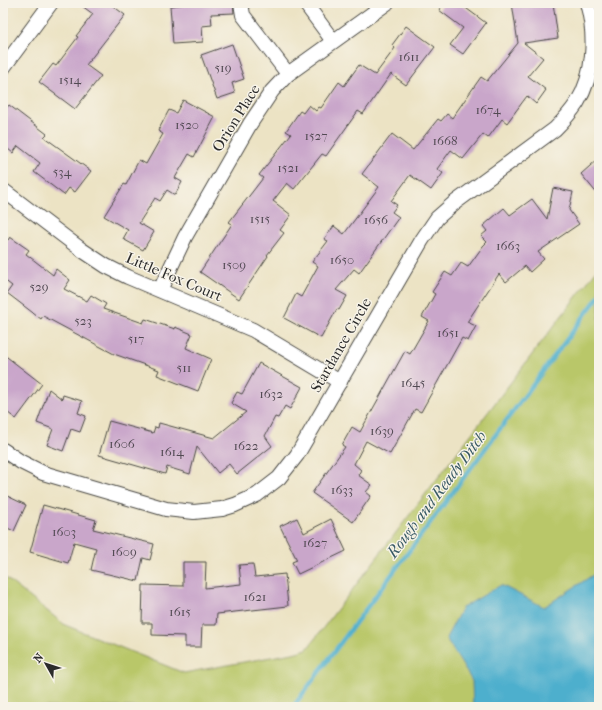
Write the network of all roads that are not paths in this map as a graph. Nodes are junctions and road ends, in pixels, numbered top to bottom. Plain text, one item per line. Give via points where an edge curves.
1 (51, 3) edge
2 (241, 3) edge
3 (305, 3) edge
4 (387, 3) edge
5 (587, 3) edge
6 (334, 41) junction
7 (596, 46) edge
8 (3, 68) edge
9 (288, 74) junction
10 (3, 190) edge
11 (160, 290) junction
12 (340, 382) junction
13 (3, 450) edge

1 - 8 street
2 - 9 street via 243,14
3 - 6 street
4 - 6 street, Orion Place
5 - 7 street, Stardance Circle
6 - 9 street, Orion Place
7 - 12 street, Stardance Circle via 584,88 568,115 546,137 437,218
9 - 11 street, Orion Place via 272,91 250,124 185,238
10 - 11 street, Little Fox Court via 94,259
11 - 12 street, Little Fox Court via 253,330
12 - 13 street, Stardance Circle via 283,474 257,495 222,509 194,512 166,509 43,473

